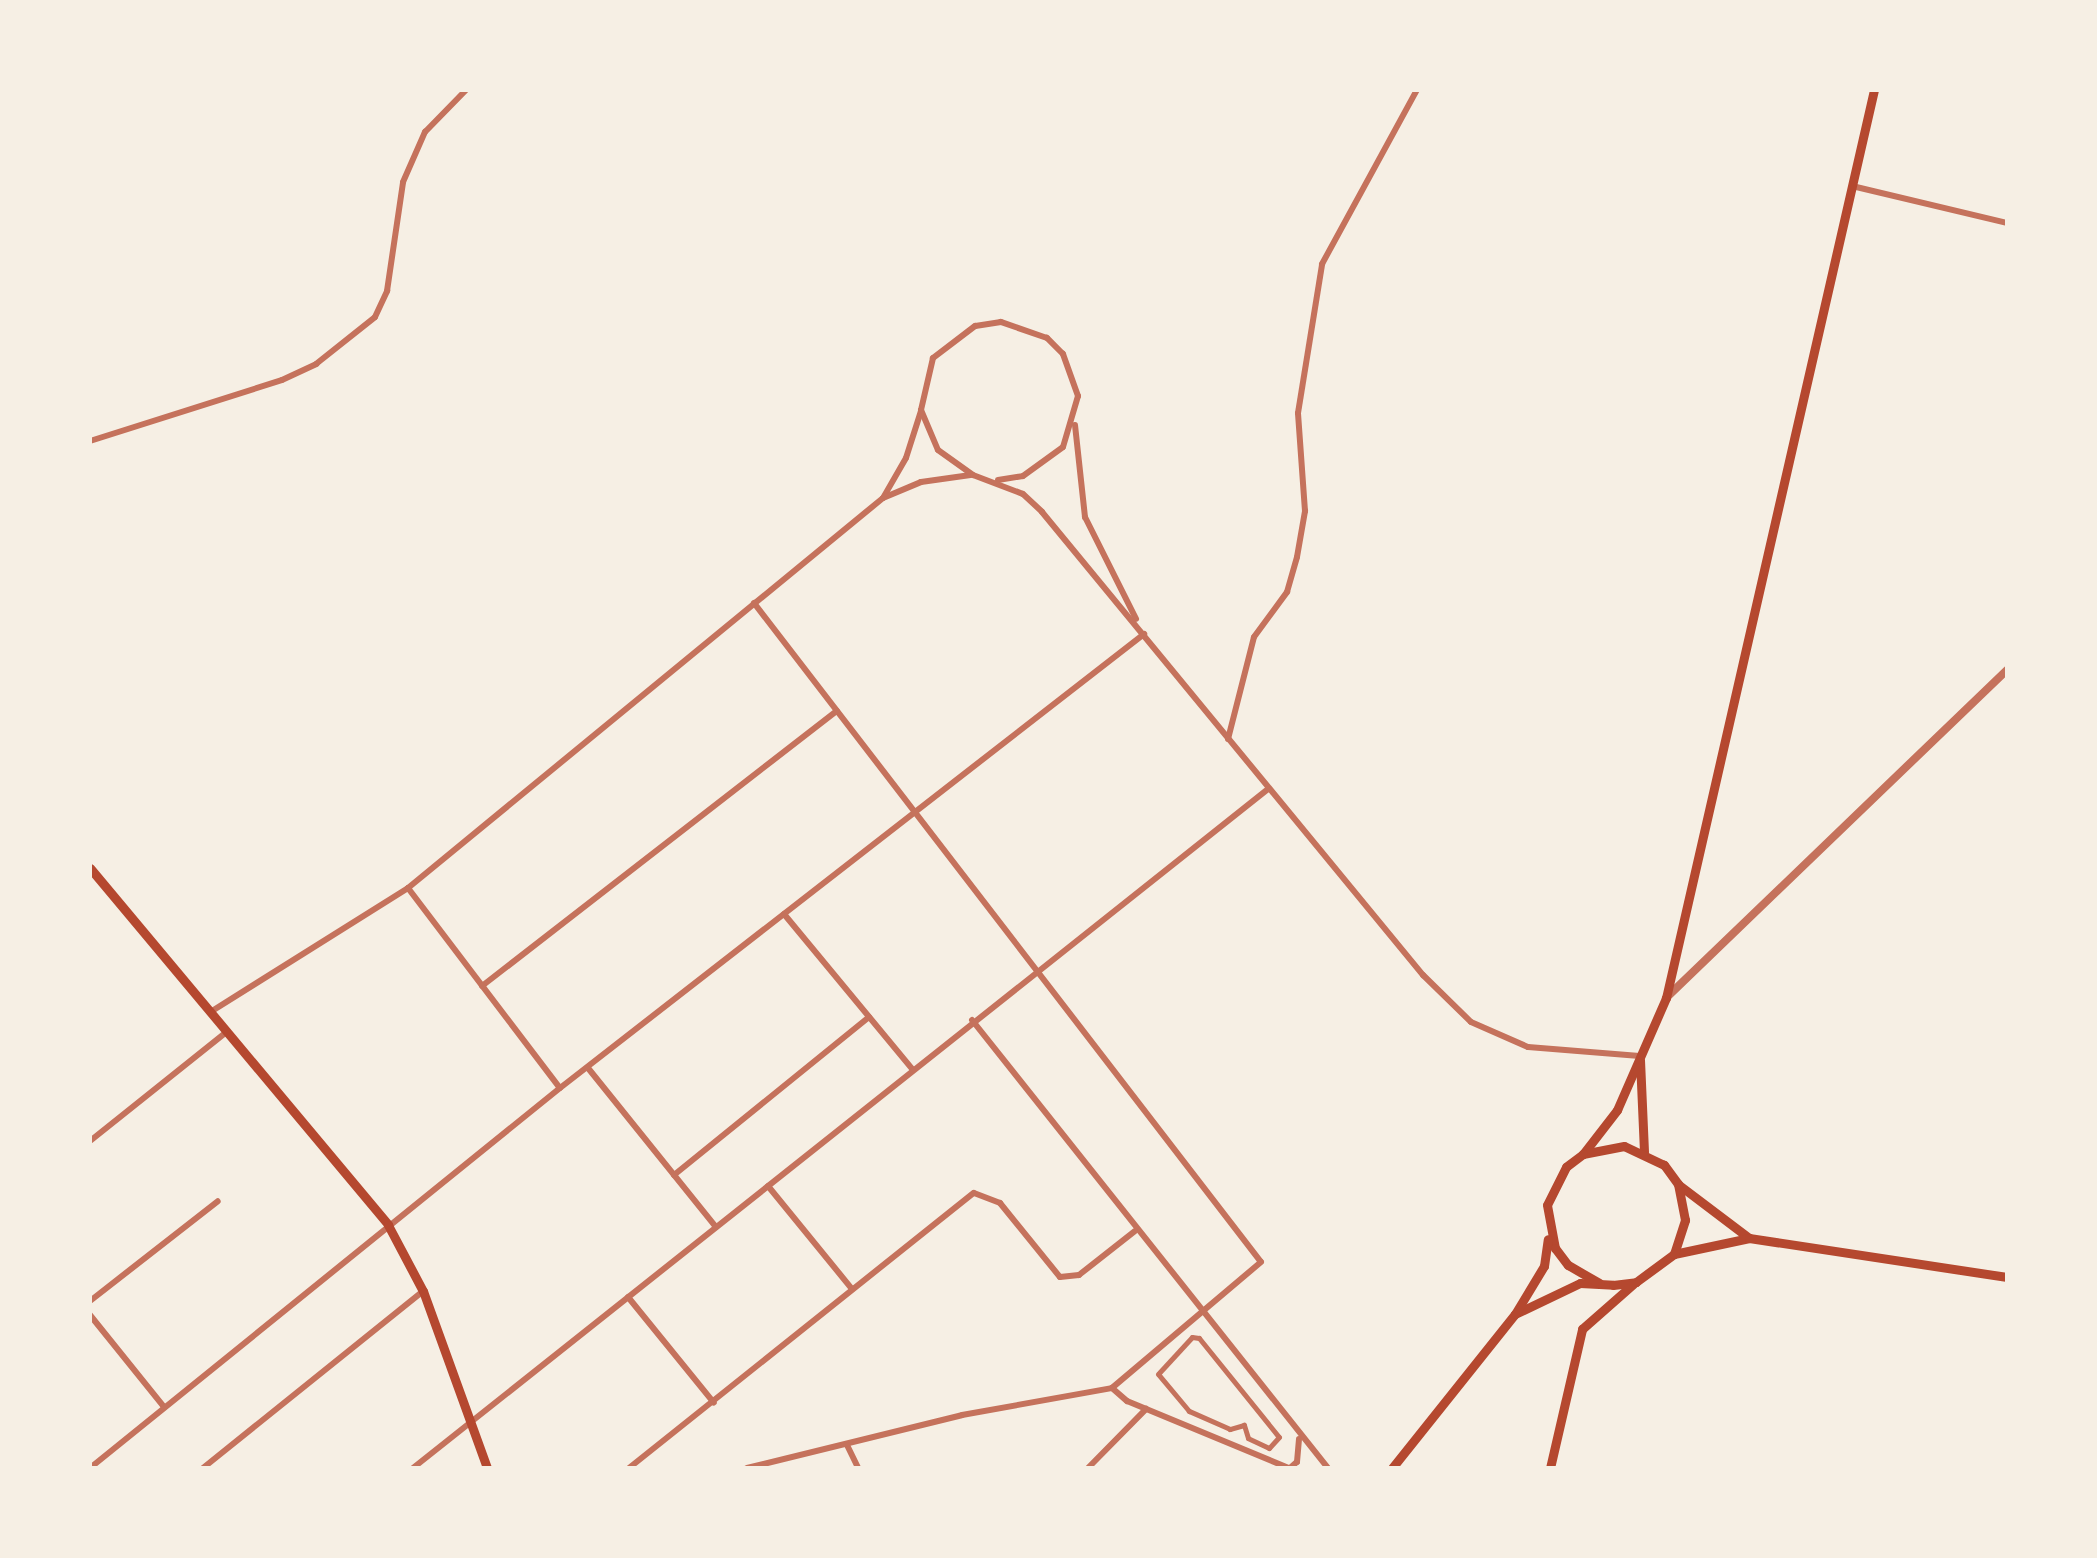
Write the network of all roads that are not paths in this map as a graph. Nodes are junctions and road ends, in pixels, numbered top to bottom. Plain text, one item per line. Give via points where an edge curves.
1 (466, 90) edge
2 (1417, 90) edge
3 (1874, 90) edge
4 (1852, 186) junction
5 (2007, 223) edge
6 (922, 410) junction
7 (1075, 424) junction
8 (90, 441) edge
9 (973, 475) junction
10 (998, 480) junction
11 (883, 498) junction
12 (754, 603) junction
13 (1144, 634) junction
14 (2007, 670) edge
15 (837, 711) junction
16 (1228, 739) junction
17 (1268, 789) junction
18 (914, 809) junction
19 (90, 868) edge
20 (408, 888) junction
21 (784, 914) junction
22 (1039, 967) junction
23 (482, 986) junction
24 (1666, 998) junction
25 (212, 1011) junction
26 (869, 1017) junction
27 (972, 1020) junction
28 (228, 1030) junction
29 (1640, 1056) junction
30 (588, 1068) junction
31 (912, 1070) junction
32 (560, 1088) junction
33 (90, 1141) edge
34 (1644, 1152) junction
35 (1583, 1154) junction
36 (674, 1174) junction
37 (1678, 1184) junction
38 (768, 1186) junction
39 (218, 1202) dead end
40 (388, 1225) junction
41 (716, 1227) junction
42 (1548, 1227) junction
43 (1135, 1230) junction
44 (1749, 1238) junction
45 (1674, 1254) junction
46 (2007, 1277) edge
47 (1636, 1282) junction
48 (1599, 1283) junction
49 (852, 1288) junction
50 (423, 1290) junction
51 (628, 1296) junction
52 (90, 1302) edge
53 (1199, 1313) junction
54 (1515, 1314) junction
55 (90, 1315) edge
56 (1158, 1374) joint
57 (1112, 1388) junction
58 (714, 1403) junction
59 (164, 1408) junction
60 (1146, 1409) junction
61 (472, 1420) junction
62 (1298, 1438) junction
63 (847, 1445) junction
64 (90, 1468) edge
65 (204, 1468) edge
66 (413, 1468) edge
67 (487, 1468) edge
68 (630, 1468) edge
69 (747, 1468) edge
70 (858, 1468) edge
71 (1088, 1468) edge
72 (1290, 1468) edge
73 (1328, 1468) edge
74 (1392, 1468) edge
75 (1550, 1468) edge

1 - 8 street via 425,132 403,182 387,291 375,317 316,364 282,380
2 - 16 street via 1322,264 1298,413 1305,512 1297,557 1287,592 1254,637
3 - 4 main road
4 - 5 street
4 - 24 main road
6 - 7 street via 923,383 942,348 975,326 1001,322 1028,328 1062,354 1078,396
6 - 9 street via 938,450
6 - 11 street
7 - 10 street via 1046,465
7 - 13 street via 1086,517
9 - 10 street
9 - 11 street via 921,482
10 - 13 street via 1042,512
11 - 12 street
12 - 15 street
12 - 20 street
13 - 16 street
13 - 18 street
14 - 24 street
15 - 18 street
15 - 23 street
16 - 17 street
17 - 22 street
17 - 29 street via 1422,975 1471,1022 1528,1047
18 - 21 street
18 - 22 street
19 - 25 main road
20 - 23 street
20 - 25 street
21 - 26 street
21 - 30 street
22 - 27 street
22 - 53 street via 1261,1262
23 - 32 street
24 - 29 main road
25 - 28 main road
26 - 31 street
26 - 36 street
27 - 31 street
27 - 43 street
28 - 33 street
28 - 40 main road
29 - 34 main road
29 - 35 main road via 1617,1110
30 - 32 street
30 - 36 street
31 - 38 street
32 - 40 street
34 - 35 main road via 1613,1146
34 - 37 main road
35 - 42 main road via 1554,1184
36 - 41 street
37 - 44 main road
37 - 45 main road via 1685,1220
38 - 41 street
38 - 49 street
39 - 52 street
40 - 50 main road
40 - 59 street
41 - 51 street
42 - 48 main road via 1568,1266
42 - 54 main road via 1544,1266
43 - 49 street via 1080,1276 1060,1277 1000,1203 974,1193
43 - 53 street
44 - 45 main road
44 - 46 main road
45 - 47 main road
47 - 48 main road
47 - 75 main road via 1582,1328
48 - 54 main road via 1580,1283
49 - 58 street
50 - 61 main road
50 - 65 street
51 - 58 street
51 - 61 street
53 - 57 street
53 - 62 street
54 - 74 main road
55 - 59 street
56 - 56 street via 1189,1411 1230,1429 1244,1425 1248,1438 1269,1448 1279,1437 1200,1338 1164,1360 1168,1366
57 - 60 street
57 - 63 street via 962,1415
58 - 68 street
59 - 64 street
60 - 71 street
60 - 72 street
61 - 66 street
61 - 67 main road
62 - 72 street via 1301,1450
62 - 73 street
63 - 69 street
63 - 70 street

